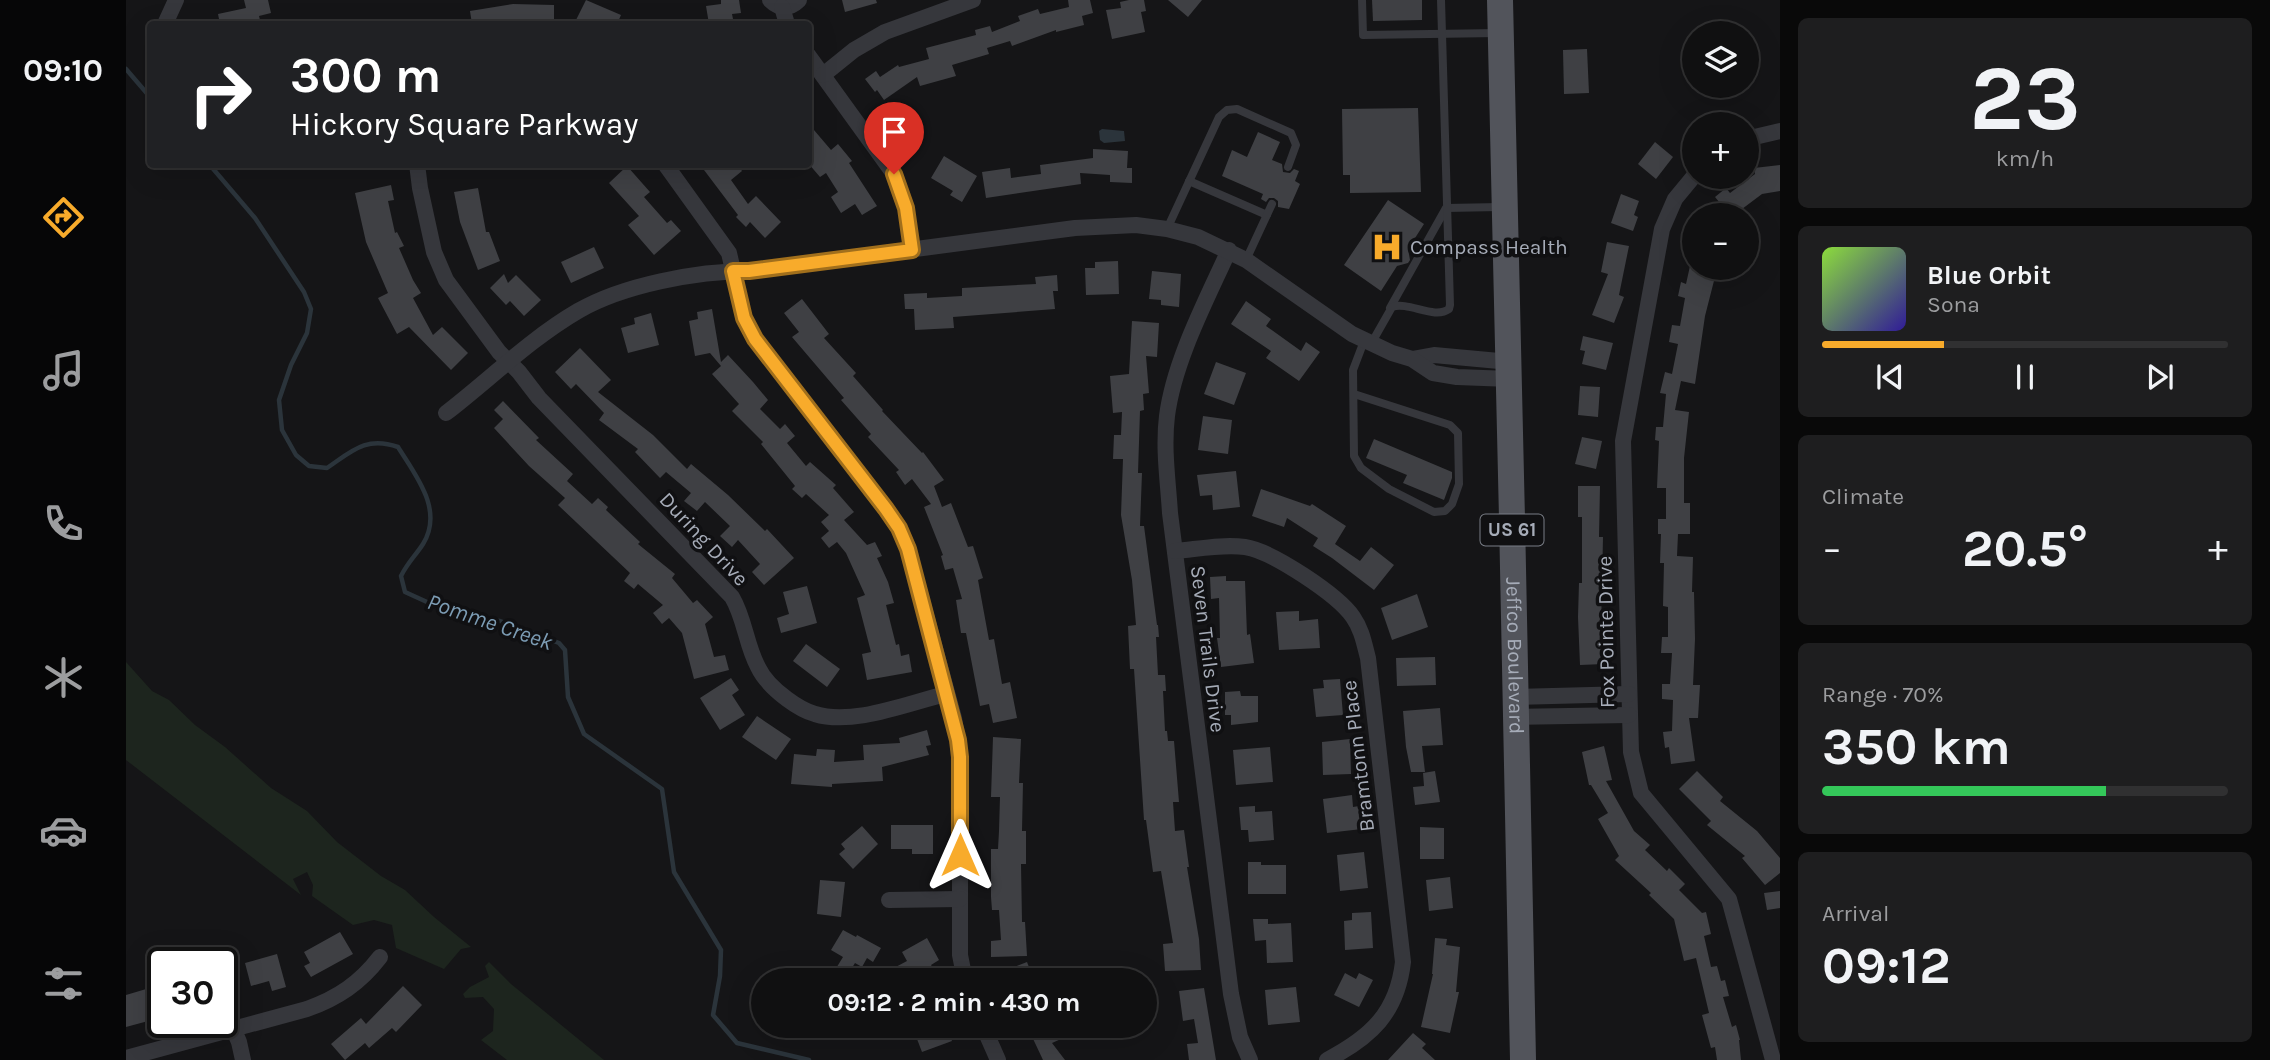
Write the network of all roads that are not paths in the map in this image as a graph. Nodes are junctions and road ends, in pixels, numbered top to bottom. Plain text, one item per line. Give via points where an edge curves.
1 (176, 0) edge
2 (799, 0) edge
3 (974, 0) edge
4 (1362, 0) edge
5 (1441, 0) edge
6 (1500, 0) edge
7 (776, 4) edge
8 (166, 21) edge
9 (785, 21) edge
10 (1441, 32) junction
11 (1501, 33) junction
12 (812, 60) edge
13 (823, 75) junction
14 (1780, 131) edge
15 (1759, 136) edge
16 (1288, 167) dead end
17 (418, 168) edge
18 (668, 168) edge
19 (1189, 181) junction
20 (1683, 189) edge
21 (1272, 204) dead end
22 (1505, 207) junction
23 (1446, 208) junction
24 (1267, 215) junction
25 (1167, 229) junction
26 (912, 250) junction
27 (1229, 250) junction
28 (1246, 260) junction
29 (733, 271) junction
30 (1388, 310) junction
31 (1368, 342) junction
32 (509, 362) junction
33 (1510, 370) junction
34 (1354, 394) junction
35 (446, 413) dead end
36 (1175, 551) junction
37 (946, 694) junction
38 (1629, 694) junction
39 (1515, 707) junction
40 (1629, 715) junction
41 (960, 899) junction
42 (889, 900) dead end
43 (380, 957) dead end
44 (963, 968) edge
45 (238, 1028) edge
46 (200, 1038) edge
47 (236, 1038) edge
48 (988, 1038) edge
49 (126, 1058) edge
50 (243, 1060) edge
51 (998, 1060) edge
52 (1250, 1060) edge
53 (1328, 1060) edge
54 (1523, 1060) edge
55 (1773, 1060) edge

1 - 8 street
2 - 7 street via 793,5
3 - 13 street via 885,32
4 - 10 lane via 1363,35
5 - 10 lane
6 - 11 main road, Jeffco Boulevard / US 61
7 - 9 street
10 - 11 lane
10 - 23 lane
11 - 22 main road, Jeffco Boulevard / US 61
12 - 13 street
13 - 26 street via 894,174 906,208
14 - 15 street
16 - 19 lane via 1296,145 1290,133 1232,109 1219,117
17 - 32 street, During Drive via 434,252 443,274
18 - 29 street via 729,253
19 - 24 lane
19 - 25 lane
20 - 38 street, Fox Pointe Drive via 1662,229 1623,441
21 - 24 lane
22 - 23 lane
22 - 33 main road, Jeffco Boulevard / US 61
23 - 30 lane
23 - 30 lane via 1449,309 1441,313 1396,305
24 - 28 lane
25 - 26 street via 1075,228
25 - 27 street
26 - 29 street
27 - 28 street
27 - 36 street, Seven Trails Drive via 1191,334 1170,397 1166,455
28 - 31 street
29 - 32 street via 684,276 607,298 579,311
29 - 37 street via 744,318 755,339 899,528
30 - 31 lane
31 - 33 street via 1412,359 1434,355
31 - 34 lane via 1353,370
32 - 35 street
32 - 37 street, During Drive via 571,433 732,597 758,668 782,695 816,715 846,717
33 - 39 main road, Jeffco Boulevard / US 61
34 - 34 lane via 1354,456 1361,468 1389,489 1434,512 1445,511 1459,484 1458,433 1450,425
36 - 52 street, Seven Trails Drive via 1231,994
36 - 53 street, Bramtonn Place via 1229,546 1264,552 1338,601 1361,631 1368,658 1403,962 1397,994 1381,1021
37 - 41 street via 960,757
38 - 39 street
38 - 40 street, Fox Pointe Drive
39 - 40 street
39 - 54 main road, Jeffco Boulevard / US 61
40 - 55 street, Fox Pointe Drive via 1631,752 1641,793 1729,899
41 - 42 street
41 - 44 street
43 - 45 street via 354,986 332,1000
46 - 49 street
47 - 50 street
48 - 51 street

